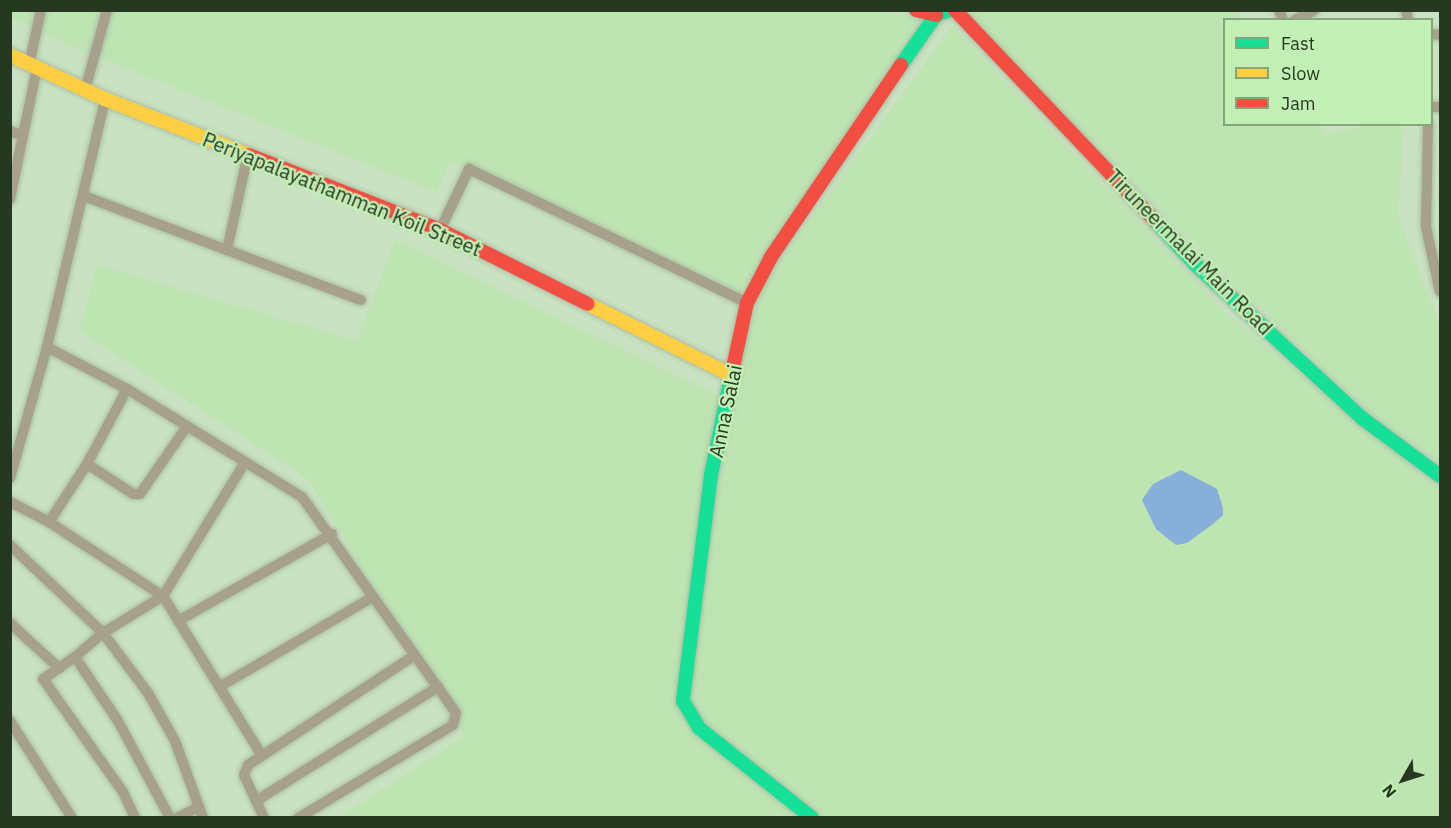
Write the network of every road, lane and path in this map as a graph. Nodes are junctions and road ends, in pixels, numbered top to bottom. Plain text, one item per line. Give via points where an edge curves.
1 (41, 10) edge
2 (107, 10) edge
3 (916, 10) edge
4 (955, 10) edge
5 (1315, 10) edge
6 (943, 13) edge
7 (1299, 18) edge
8 (10, 55) edge
9 (33, 66) junction
10 (85, 90) junction
11 (105, 99) junction
12 (1428, 126) edge
13 (10, 131) edge
14 (23, 136) junction
15 (248, 154) junction
16 (84, 196) junction
17 (10, 200) edge
18 (440, 230) junction
19 (227, 250) junction
20 (1440, 292) edge
21 (361, 300) dead end
22 (747, 303) junction
23 (47, 347) junction
24 (733, 376) junction
25 (127, 389) junction
26 (188, 426) junction
27 (245, 462) junction
28 (87, 464) junction
29 (1440, 476) edge
30 (10, 478) edge
31 (10, 502) edge
32 (49, 522) junction
33 (332, 534) junction
34 (10, 545) edge
35 (163, 596) junction
36 (371, 598) junction
37 (178, 621) junction
38 (10, 623) edge
39 (103, 633) junction
40 (414, 656) junction
41 (75, 657) junction
42 (59, 668) junction
43 (221, 686) junction
44 (438, 687) junction
45 (10, 722) edge
46 (261, 754) junction
47 (256, 801) junction
48 (201, 812) edge
49 (72, 818) edge
50 (135, 818) edge
51 (170, 818) edge
52 (177, 818) edge
53 (264, 818) edge
54 (298, 818) edge
55 (812, 818) edge

1 - 9 street
2 - 10 street
3 - 6 street
4 - 29 street, Tiruneermalai Main Road via 1195,264 1362,418
5 - 7 street
6 - 22 street, Anna Salai via 771,257
8 - 9 street, Periyapalayathamman Koil Street
9 - 10 street, Periyapalayathamman Koil Street
9 - 14 street
10 - 11 street, Periyapalayathamman Koil Street
11 - 15 street, Periyapalayathamman Koil Street
11 - 16 street
12 - 20 street via 1426,226
13 - 14 street
14 - 17 street
15 - 18 street, Periyapalayathamman Koil Street
15 - 19 street
16 - 19 street
16 - 23 street
18 - 22 street via 469,169
18 - 24 street, Periyapalayathamman Koil Street
19 - 21 street
22 - 24 street, Anna Salai
23 - 25 street
23 - 30 street
24 - 55 street, Anna Salai via 711,475 683,701 699,728
25 - 26 street
25 - 28 street
26 - 27 street
26 - 28 street via 140,494 133,494
27 - 33 street via 302,497
27 - 35 street
28 - 32 street
31 - 32 street
32 - 35 street
33 - 36 street
33 - 37 street
34 - 39 street
35 - 37 street
35 - 39 street
36 - 40 street
36 - 43 street
37 - 43 street
38 - 42 street
39 - 41 street
39 - 48 street via 148,693 175,741
40 - 44 street
40 - 46 street
41 - 42 street
41 - 51 street via 118,721
42 - 50 street via 38,683 123,792
43 - 46 street
44 - 47 street
44 - 54 street via 457,716 453,725
45 - 49 street
46 - 47 street via 244,771
47 - 53 street
48 - 52 street

